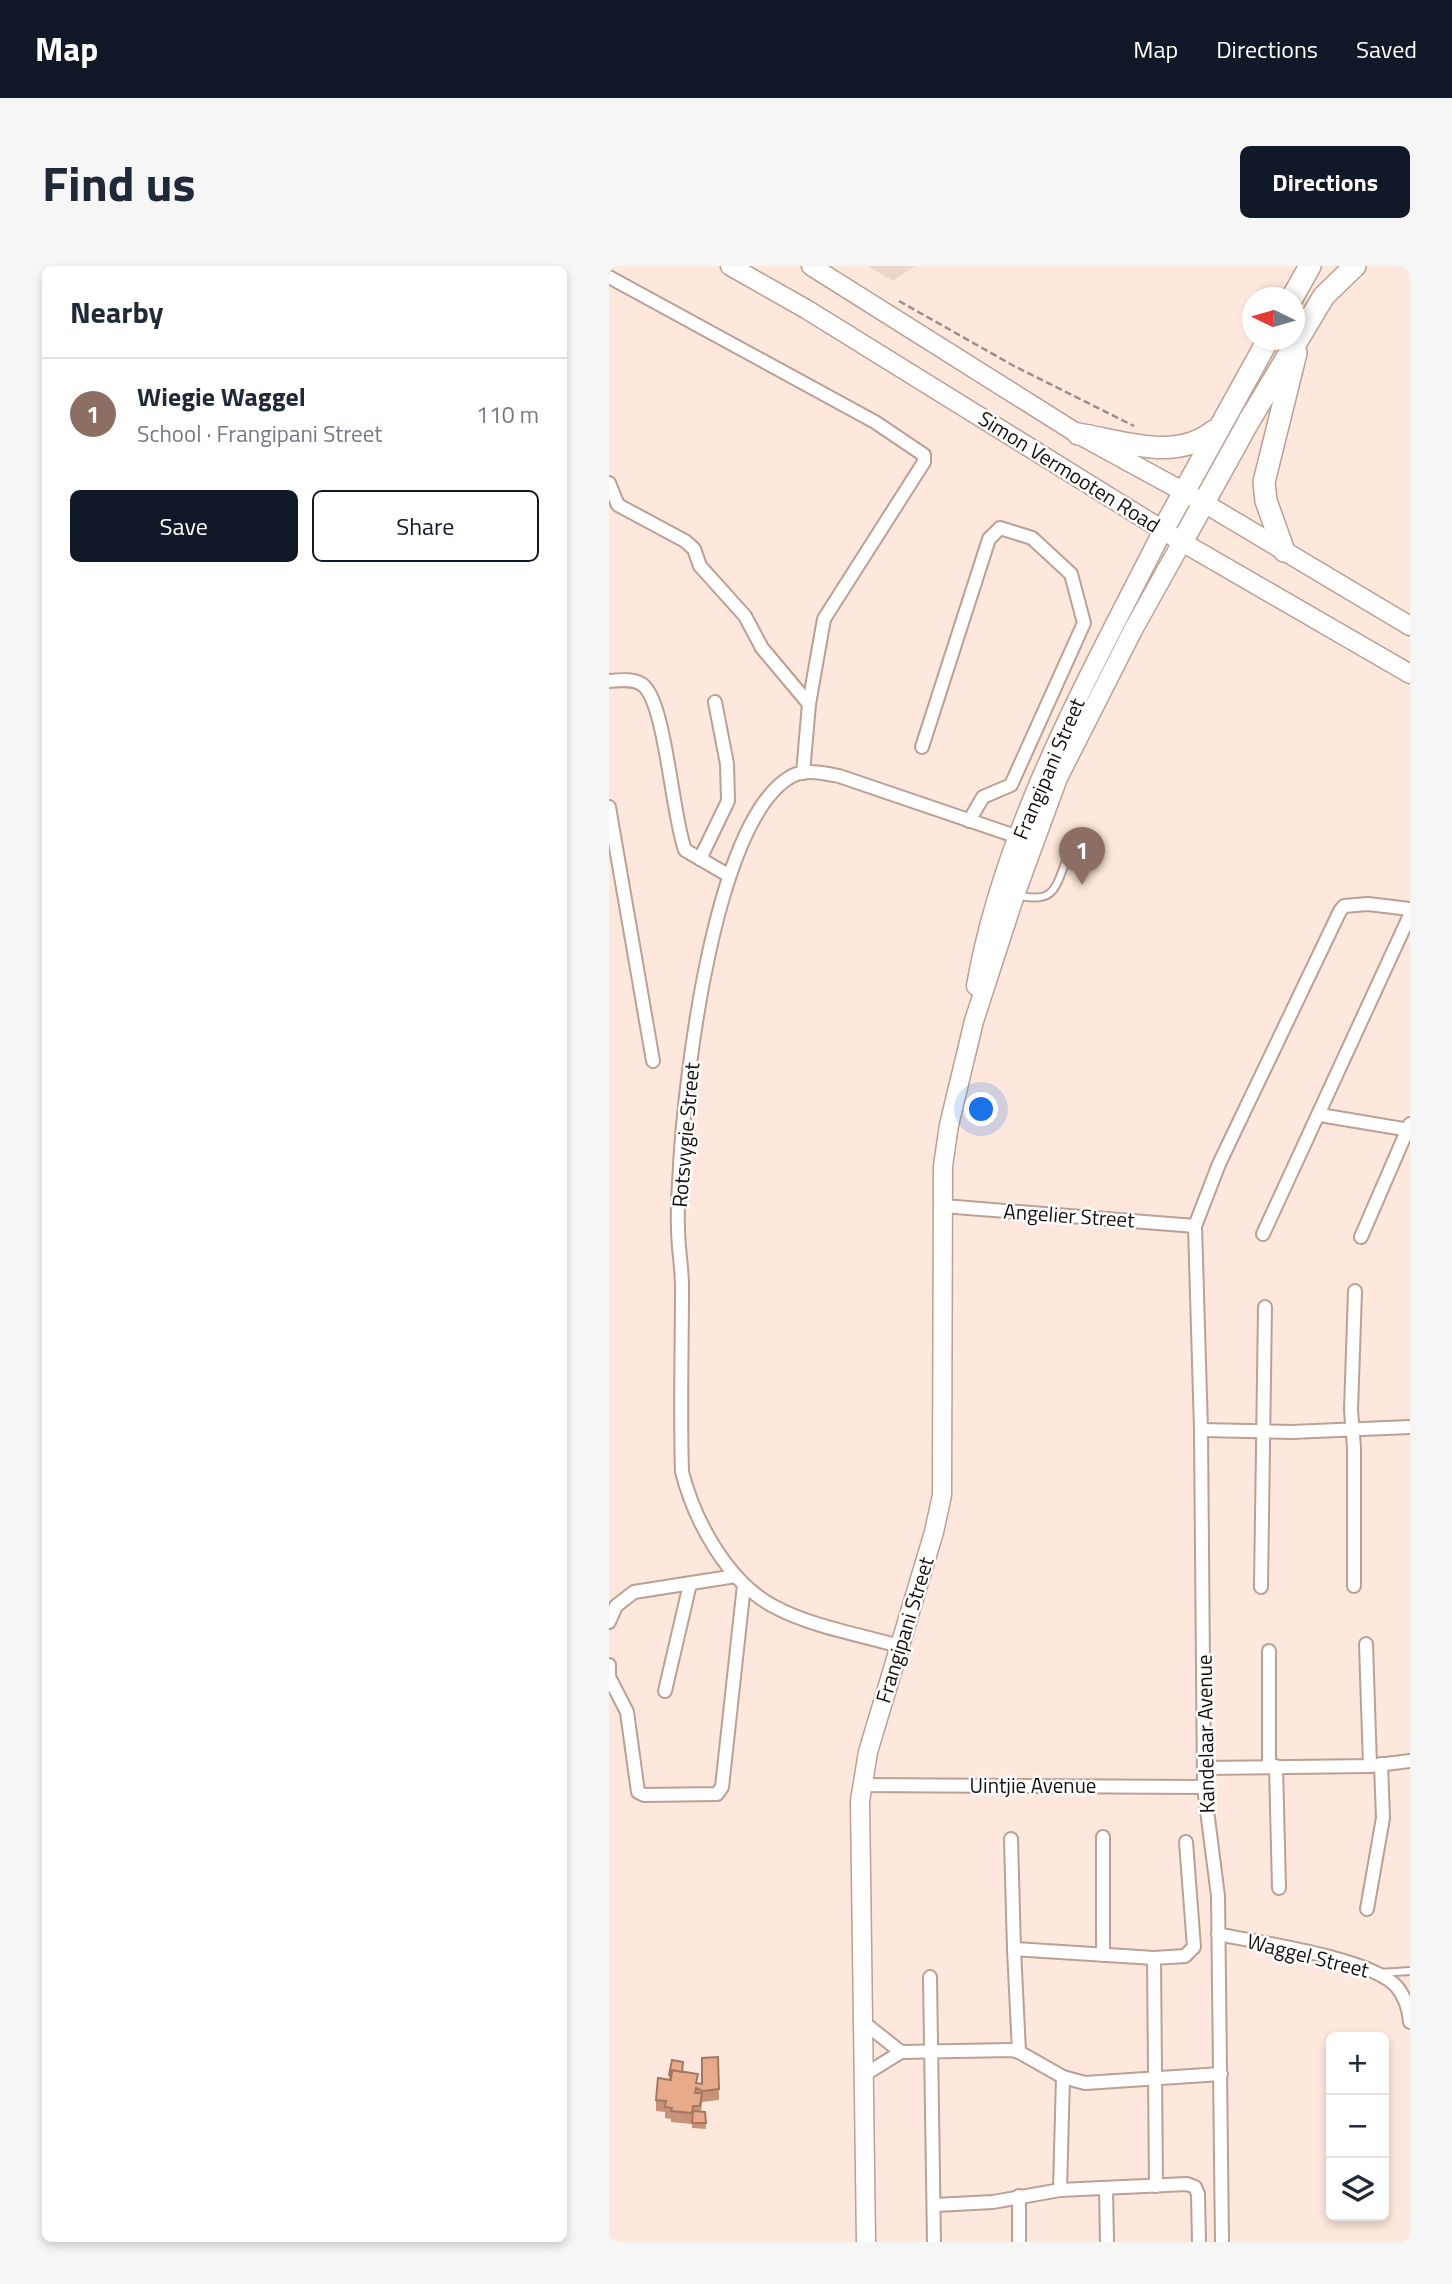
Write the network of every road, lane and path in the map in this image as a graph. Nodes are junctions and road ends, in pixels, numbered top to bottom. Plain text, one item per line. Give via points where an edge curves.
1 (730, 266) edge
2 (810, 266) edge
3 (1310, 266) edge
4 (1355, 266) edge
5 (609, 277) edge
6 (1298, 287) edge
7 (897, 299) dead end
8 (1305, 327) edge
9 (1262, 350) edge
10 (1292, 350) edge
11 (1296, 350) edge
12 (1136, 427) dead end
13 (1219, 427) junction
14 (1078, 433) junction
15 (609, 483) edge
16 (1182, 491) junction
17 (1204, 503) junction
18 (1163, 530) junction
19 (1182, 542) junction
20 (1284, 551) junction
21 (1410, 626) edge
22 (1410, 674) edge
23 (609, 681) edge
24 (715, 702) dead end
25 (810, 704) junction
26 (922, 747) dead end
27 (803, 773) junction
28 (609, 807) edge
29 (969, 821) junction
30 (1026, 840) junction
31 (1069, 854) dead end
32 (700, 859) junction
33 (728, 875) junction
34 (1015, 895) junction
35 (1410, 909) edge
36 (1409, 921) edge
37 (974, 1021) junction
38 (653, 1061) dead end
39 (1320, 1115) junction
40 (1409, 1128) edge
41 (943, 1206) junction
42 (1195, 1226) junction
43 (1263, 1234) dead end
44 (1361, 1237) dead end
45 (1355, 1291) dead end
46 (1265, 1307) dead end
47 (1410, 1427) edge
48 (1201, 1430) junction
49 (1353, 1430) junction
50 (1261, 1431) junction
51 (740, 1580) junction
52 (690, 1584) junction
53 (1354, 1586) dead end
54 (1261, 1587) dead end
55 (609, 1622) edge
56 (1366, 1644) dead end
57 (899, 1646) junction
58 (1269, 1651) dead end
59 (609, 1665) edge
60 (665, 1691) dead end
61 (1410, 1761) edge
62 (1375, 1765) junction
63 (1273, 1766) junction
64 (1204, 1768) junction
65 (861, 1786) junction
66 (1204, 1787) junction
67 (1103, 1837) dead end
68 (1011, 1839) dead end
69 (1186, 1842) dead end
70 (1279, 1888) dead end
71 (1367, 1909) dead end
72 (1219, 1934) junction
73 (1014, 1949) junction
74 (1103, 1955) junction
75 (1154, 1958) junction
76 (1410, 1971) edge
77 (1377, 1973) junction
78 (930, 1977) dead end
79 (863, 2022) junction
80 (1410, 2022) edge
81 (901, 2052) junction
82 (933, 2052) junction
83 (1019, 2052) junction
84 (1221, 2074) junction
85 (864, 2075) junction
86 (1063, 2077) junction
87 (1154, 2078) junction
88 (1156, 2186) junction
89 (1106, 2188) junction
90 (1060, 2190) junction
91 (1019, 2196) junction
92 (935, 2205) junction
93 (866, 2242) edge
94 (934, 2242) edge
95 (1019, 2242) edge
96 (1107, 2242) edge
97 (1199, 2242) edge
98 (1222, 2242) edge

1 - 18 street, Simon Vermooten Road
2 - 14 street, Simon Vermooten Road
3 - 6 highway
4 - 8 highway via 1324,296
5 - 25 street via 863,415 924,455 925,462 827,611
7 - 12 path via 1014,366
9 - 13 highway
10 - 17 highway
11 - 20 highway via 1264,482
13 - 14 highway via 1196,443 1170,449
13 - 16 highway
14 - 16 street, Simon Vermooten Road
15 - 25 street via 618,505 694,549 700,566 745,616 762,648
16 - 17 street, Simon Vermooten Road
16 - 18 highway
17 - 19 highway
17 - 20 street, Simon Vermooten Road
18 - 19 street, Simon Vermooten Road
18 - 30 street, Frangipani Street via 1054,750
19 - 22 street, Simon Vermooten Road
19 - 30 street, Frangipani Street
20 - 21 street, Simon Vermooten Road
23 - 32 street via 640,682 647,688 661,732 680,837 685,850
24 - 32 street via 727,764 728,801
25 - 27 street
26 - 29 street via 989,539 1000,528 1033,538 1071,574 1084,623 1011,785 983,797
27 - 29 street via 839,776
27 - 33 street, Rotsvygie Street via 781,784 770,798 750,826
28 - 38 street
29 - 30 street
30 - 34 street, Frangipani Street
30 - 37 street, Frangipani Street via 982,957
31 - 34 lane via 1044,899
32 - 33 street
33 - 51 street, Rotsvygie Street via 701,998 680,1163 682,1472 705,1528
34 - 37 street, Frangipani Street
35 - 42 street via 1355,903 1340,911 1219,1164
36 - 39 street
37 - 41 street, Frangipani Street via 947,1133
39 - 40 street
39 - 43 street
40 - 44 street
41 - 42 street, Angelier Street
41 - 57 street, Frangipani Street via 944,1479 935,1532
42 - 48 street, Kandelaar Avenue
45 - 49 street
46 - 50 street
47 - 49 street
48 - 50 street
48 - 64 street, Kandelaar Avenue
49 - 50 street
49 - 53 street
50 - 54 street
51 - 52 street
51 - 57 street, Rotsvygie Street via 782,1611
51 - 59 street via 722,1787 717,1794 638,1792 627,1712 609,1677
52 - 55 street via 634,1592 616,1606
52 - 60 street
56 - 62 street
57 - 65 street, Frangipani Street
58 - 63 street
61 - 62 street
62 - 63 street
62 - 71 street via 1383,1818
63 - 64 street
63 - 70 street
64 - 66 street, Kandelaar Avenue
65 - 66 street, Uintjie Avenue
65 - 79 street, Frangipani Street
66 - 72 street, Kandelaar Avenue
67 - 74 street
68 - 73 street
69 - 75 street via 1194,1947 1185,1956
72 - 77 street, Waggel Street
72 - 84 street, Kandelaar Avenue
73 - 74 street
73 - 83 street
74 - 75 street
75 - 87 street
76 - 77 lane
77 - 80 street, Waggel Street via 1397,1988
78 - 82 street
79 - 81 street
79 - 85 street, Frangipani Street
81 - 82 street
81 - 85 street
82 - 83 street
82 - 92 street
83 - 86 street
84 - 87 street
84 - 98 street, Kandelaar Avenue
85 - 93 street, Frangipani Street
86 - 87 street via 1085,2083
86 - 90 street
87 - 88 street
88 - 89 street
88 - 97 street via 1195,2187
89 - 90 street
89 - 96 street
90 - 91 street
91 - 92 street
91 - 95 street
92 - 94 street

